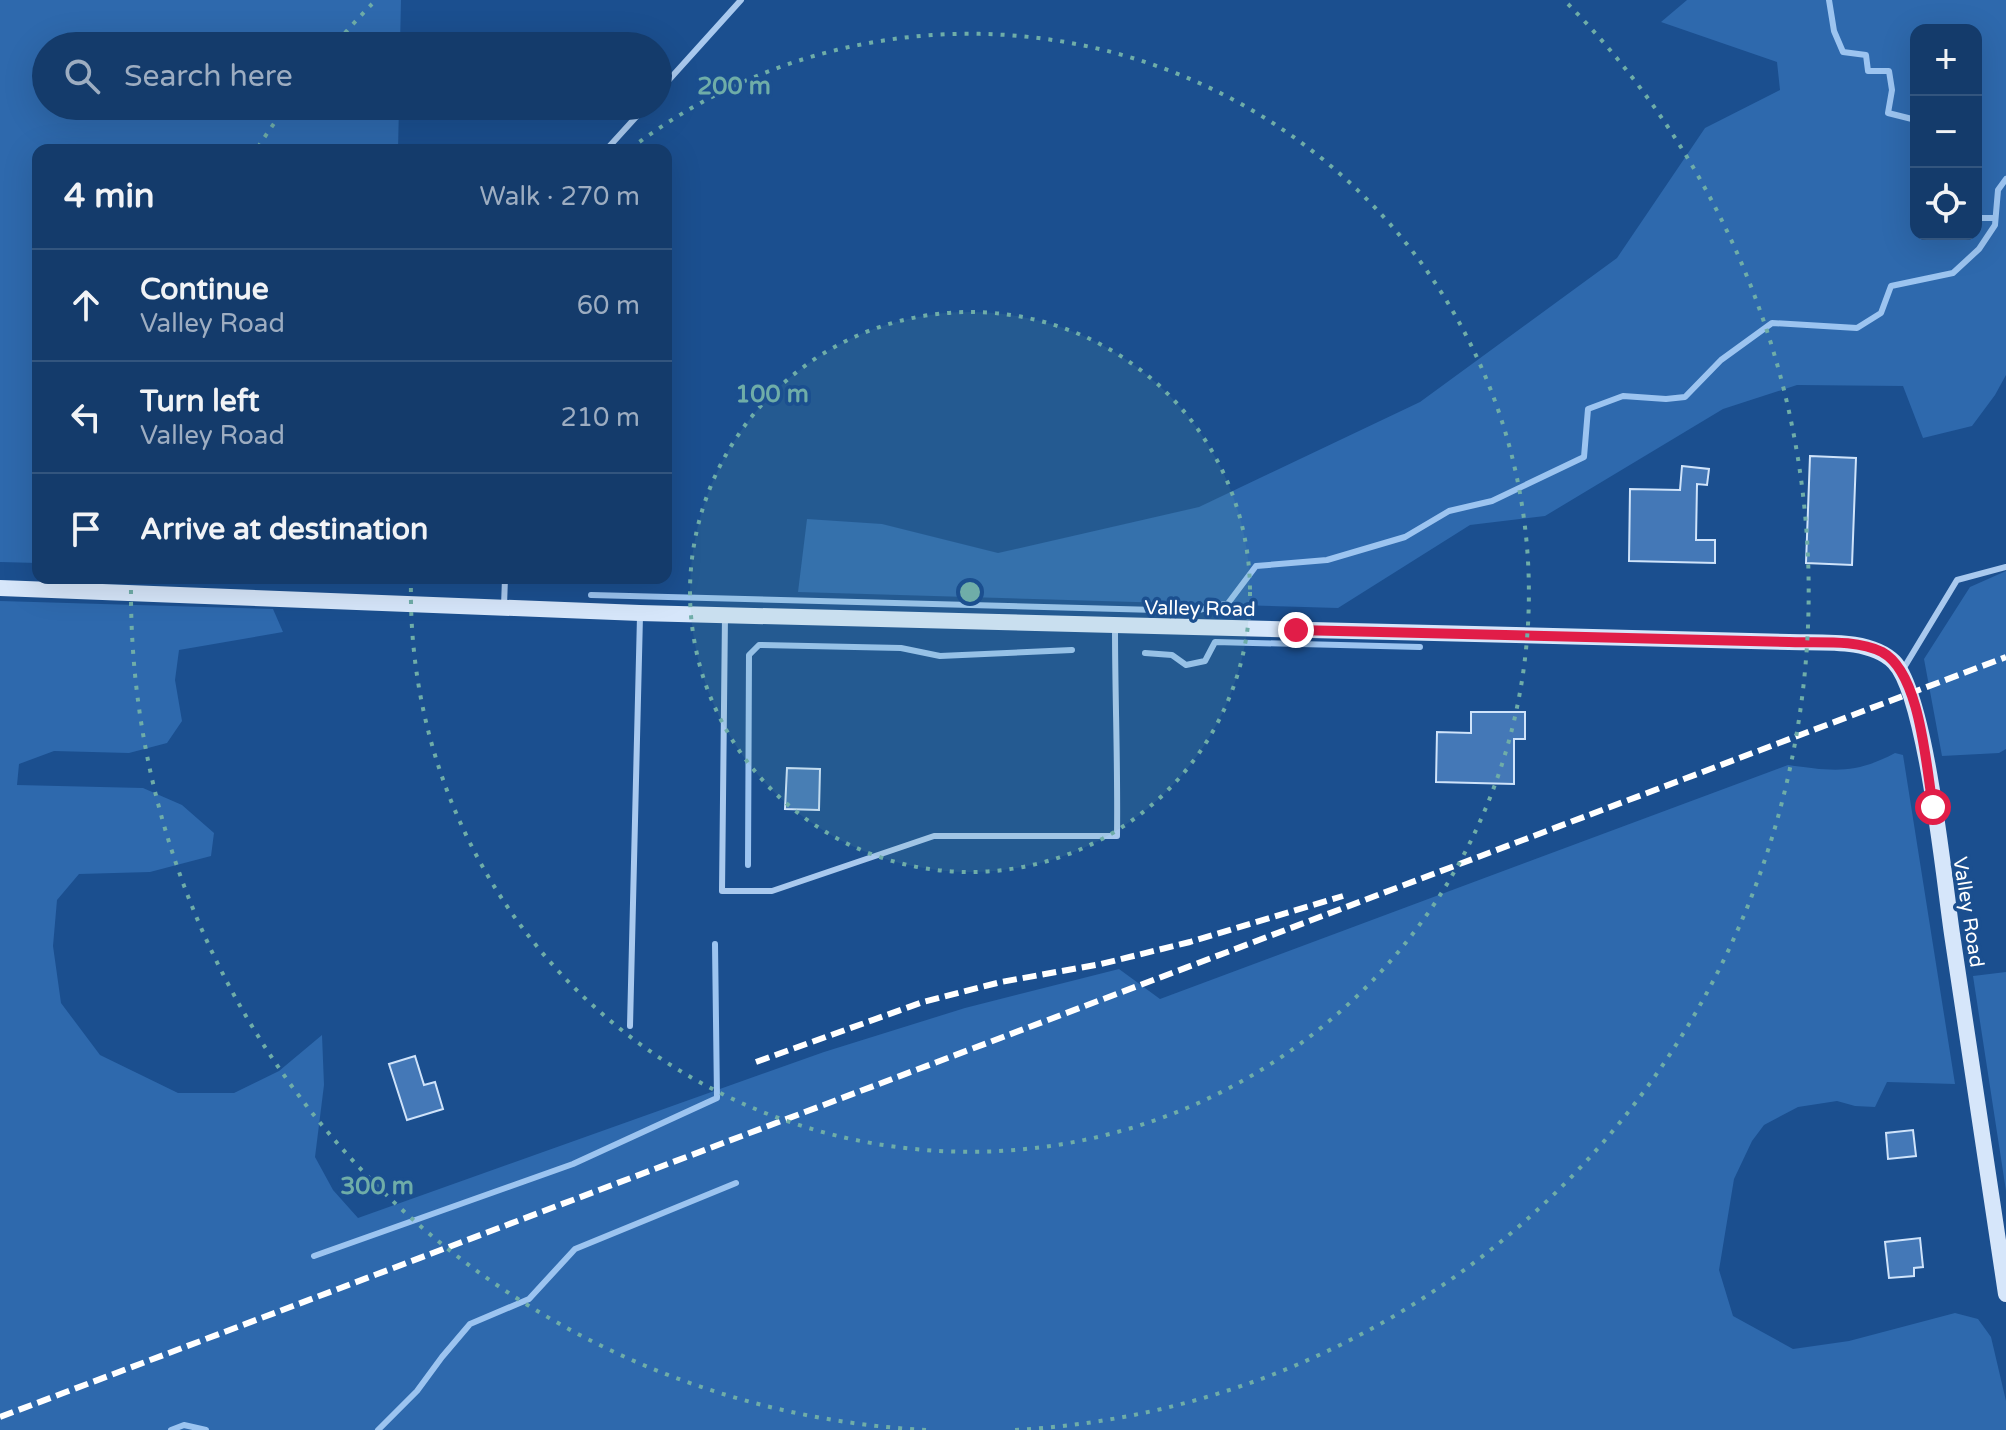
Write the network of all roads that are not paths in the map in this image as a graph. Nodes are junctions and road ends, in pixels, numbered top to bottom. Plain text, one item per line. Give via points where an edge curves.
1 (741, 0) edge
2 (672, 76) edge
3 (633, 120) edge
4 (611, 144) edge
5 (2006, 567) edge
6 (505, 584) edge
7 (0, 588) edge
8 (504, 608) junction
9 (640, 613) junction
10 (725, 615) junction
11 (1115, 625) junction
12 (1902, 671) junction
13 (630, 1026) dead end
14 (2006, 1294) edge

1 - 2 lane
3 - 4 lane
5 - 12 lane via 1957,580
6 - 8 lane
7 - 8 street, Valley Road
8 - 9 street, Valley Road
9 - 10 street, Valley Road
9 - 13 lane
10 - 11 street, Valley Road
10 - 11 lane via 722,891 772,891 934,836 1117,836
11 - 12 street, Valley Road via 1847,644 1881,652
12 - 14 street, Valley Road via 1916,709 1933,807

